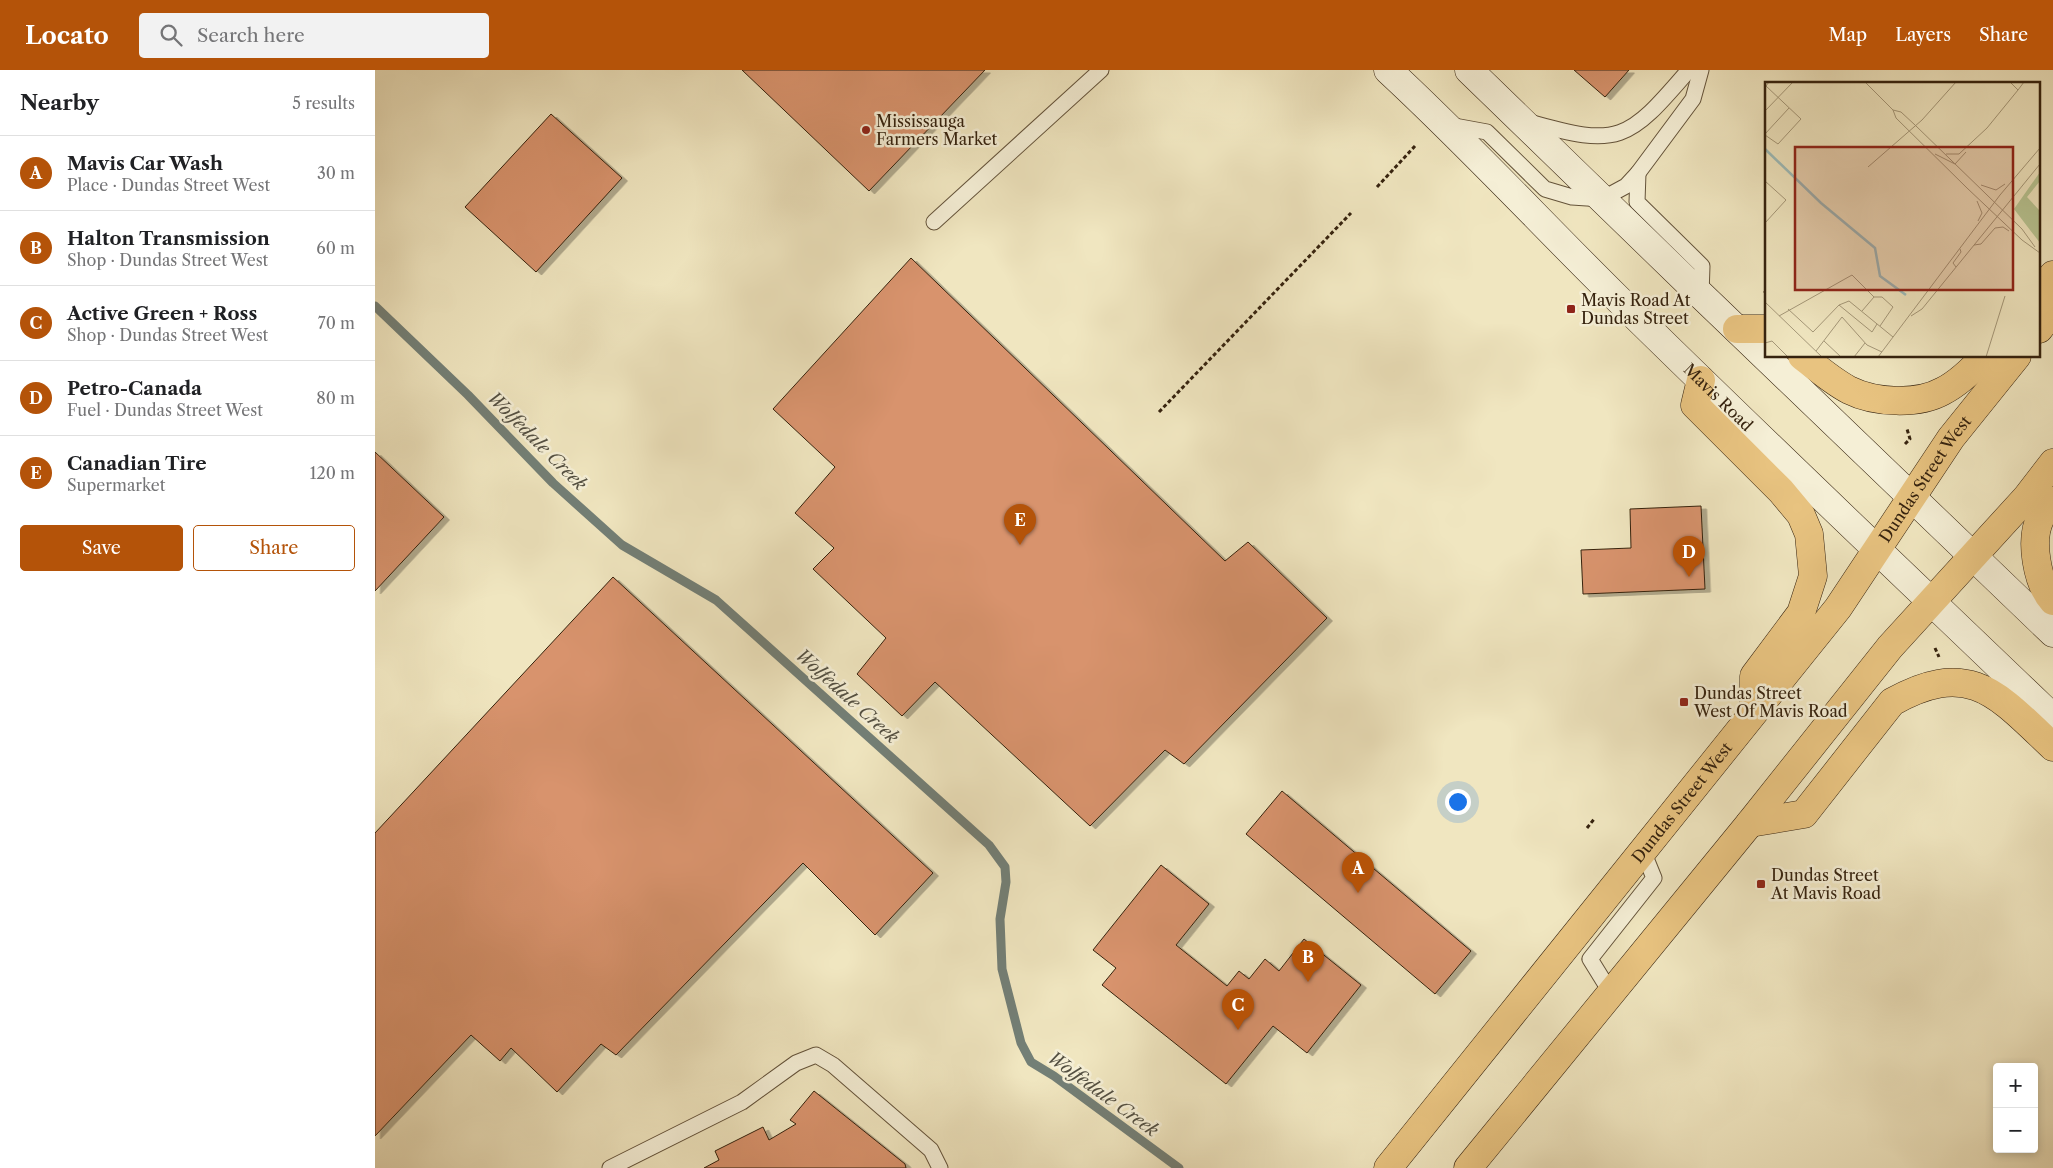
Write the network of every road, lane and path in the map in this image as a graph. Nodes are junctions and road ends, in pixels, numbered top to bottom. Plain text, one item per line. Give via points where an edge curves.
1 (1101, 70) edge
2 (1388, 70) edge
3 (1469, 70) edge
4 (1692, 70) edge
5 (1701, 70) edge
6 (1518, 119) junction
7 (1449, 125) junction
8 (1415, 146) dead end
9 (1638, 173) junction
10 (1377, 187) dead end
11 (1602, 199) junction
12 (1351, 213) dead end
13 (933, 222) dead end
14 (2053, 275) edge
15 (2041, 290) edge
16 (1701, 296) junction
17 (2053, 312) edge
18 (2041, 327) edge
19 (1737, 329) junction
20 (1765, 329) edge
21 (1765, 356) edge
22 (1767, 358) edge
23 (1804, 358) edge
24 (1983, 358) edge
25 (2015, 358) edge
26 (1701, 380) junction
27 (1159, 412) dead end
28 (2053, 463) edge
29 (1912, 497) junction
30 (2053, 502) edge
31 (1877, 549) junction
32 (1973, 556) junction
33 (1931, 601) junction
34 (2053, 601) edge
35 (2053, 633) edge
36 (1754, 711) junction
37 (2053, 718) edge
38 (2053, 747) edge
39 (1595, 818) dead end
40 (1749, 823) junction
41 (1587, 828) dead end
42 (1643, 851) junction
43 (1611, 993) junction
44 (610, 1168) edge
45 (940, 1168) edge
46 (1388, 1168) edge
47 (1468, 1168) edge

1 - 13 lane
2 - 7 main road, Mavis Road
3 - 6 main road
4 - 6 lane via 1639,124 1619,134 1601,137 1569,134
5 - 9 lane via 1693,99
6 - 11 main road
7 - 11 lane via 1487,132 1545,189 1572,197
7 - 26 main road, Mavis Road
8 - 10 path
9 - 11 lane via 1626,186
9 - 16 lane via 1637,202 1702,266
11 - 16 main road
12 - 27 path
14 - 15 main road
16 - 19 main road
17 - 18 main road
19 - 20 main road
19 - 21 main road
22 - 29 main road
23 - 24 main road via 1851,391 1885,400 1919,400 1945,390
25 - 29 main road, Dundas Street West via 1951,438
26 - 31 main road, Mavis Road
26 - 36 main road via 1695,404 1781,490 1801,515 1809,534 1813,576 1801,613 1754,676
28 - 32 main road
29 - 31 main road, Dundas Street West
29 - 32 main road
30 - 34 main road via 2040,518 2035,540 2037,570
31 - 33 main road, Mavis Road
31 - 36 main road, Dundas Street West via 1838,608
32 - 33 main road
32 - 35 main road
33 - 37 main road, Mavis Road
33 - 40 main road via 1890,646
36 - 42 main road, Dundas Street West
38 - 40 main road via 2007,704 1989,692 1957,682 1932,684 1892,702 1804,814
39 - 41 path
40 - 43 main road
42 - 43 lane via 1654,878 1590,960
42 - 46 main road, Dundas Street West
43 - 47 main road
44 - 45 lane via 742,1102 796,1063 816,1055 833,1065 931,1150

